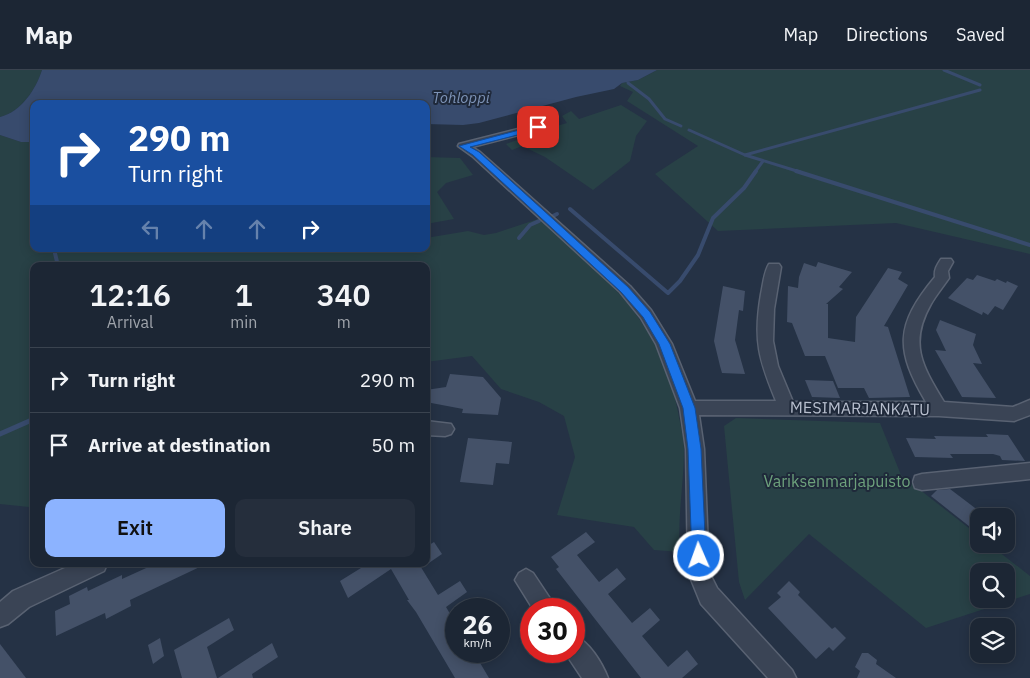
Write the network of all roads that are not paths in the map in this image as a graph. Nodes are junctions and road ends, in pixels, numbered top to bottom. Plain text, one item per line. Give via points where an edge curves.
1 (538, 127) dead end
2 (946, 262) dead end
3 (774, 267) dead end
4 (787, 407) junction
5 (1030, 407) edge
6 (689, 408) junction
7 (938, 409) junction
8 (430, 428) edge
9 (444, 429) dead end
10 (1030, 471) edge
11 (922, 482) dead end
12 (90, 567) edge
13 (526, 580) dead end
14 (538, 598) edge
15 (0, 616) edge
16 (585, 662) edge
17 (596, 678) edge
18 (784, 678) edge

1 - 6 street via 470,150 625,289 646,314 664,344
2 - 7 street via 941,271 942,278 928,295 914,324 911,344 914,362
3 - 4 street via 768,292 766,353
4 - 6 street, MESIMARJANKATU
4 - 7 street, MESIMARJANKATU
5 - 7 street, MESIMARJANKATU via 1014,414
6 - 18 street via 695,449 699,572 709,596
8 - 9 street
10 - 11 street
12 - 15 street via 21,599
13 - 14 street
16 - 17 street

